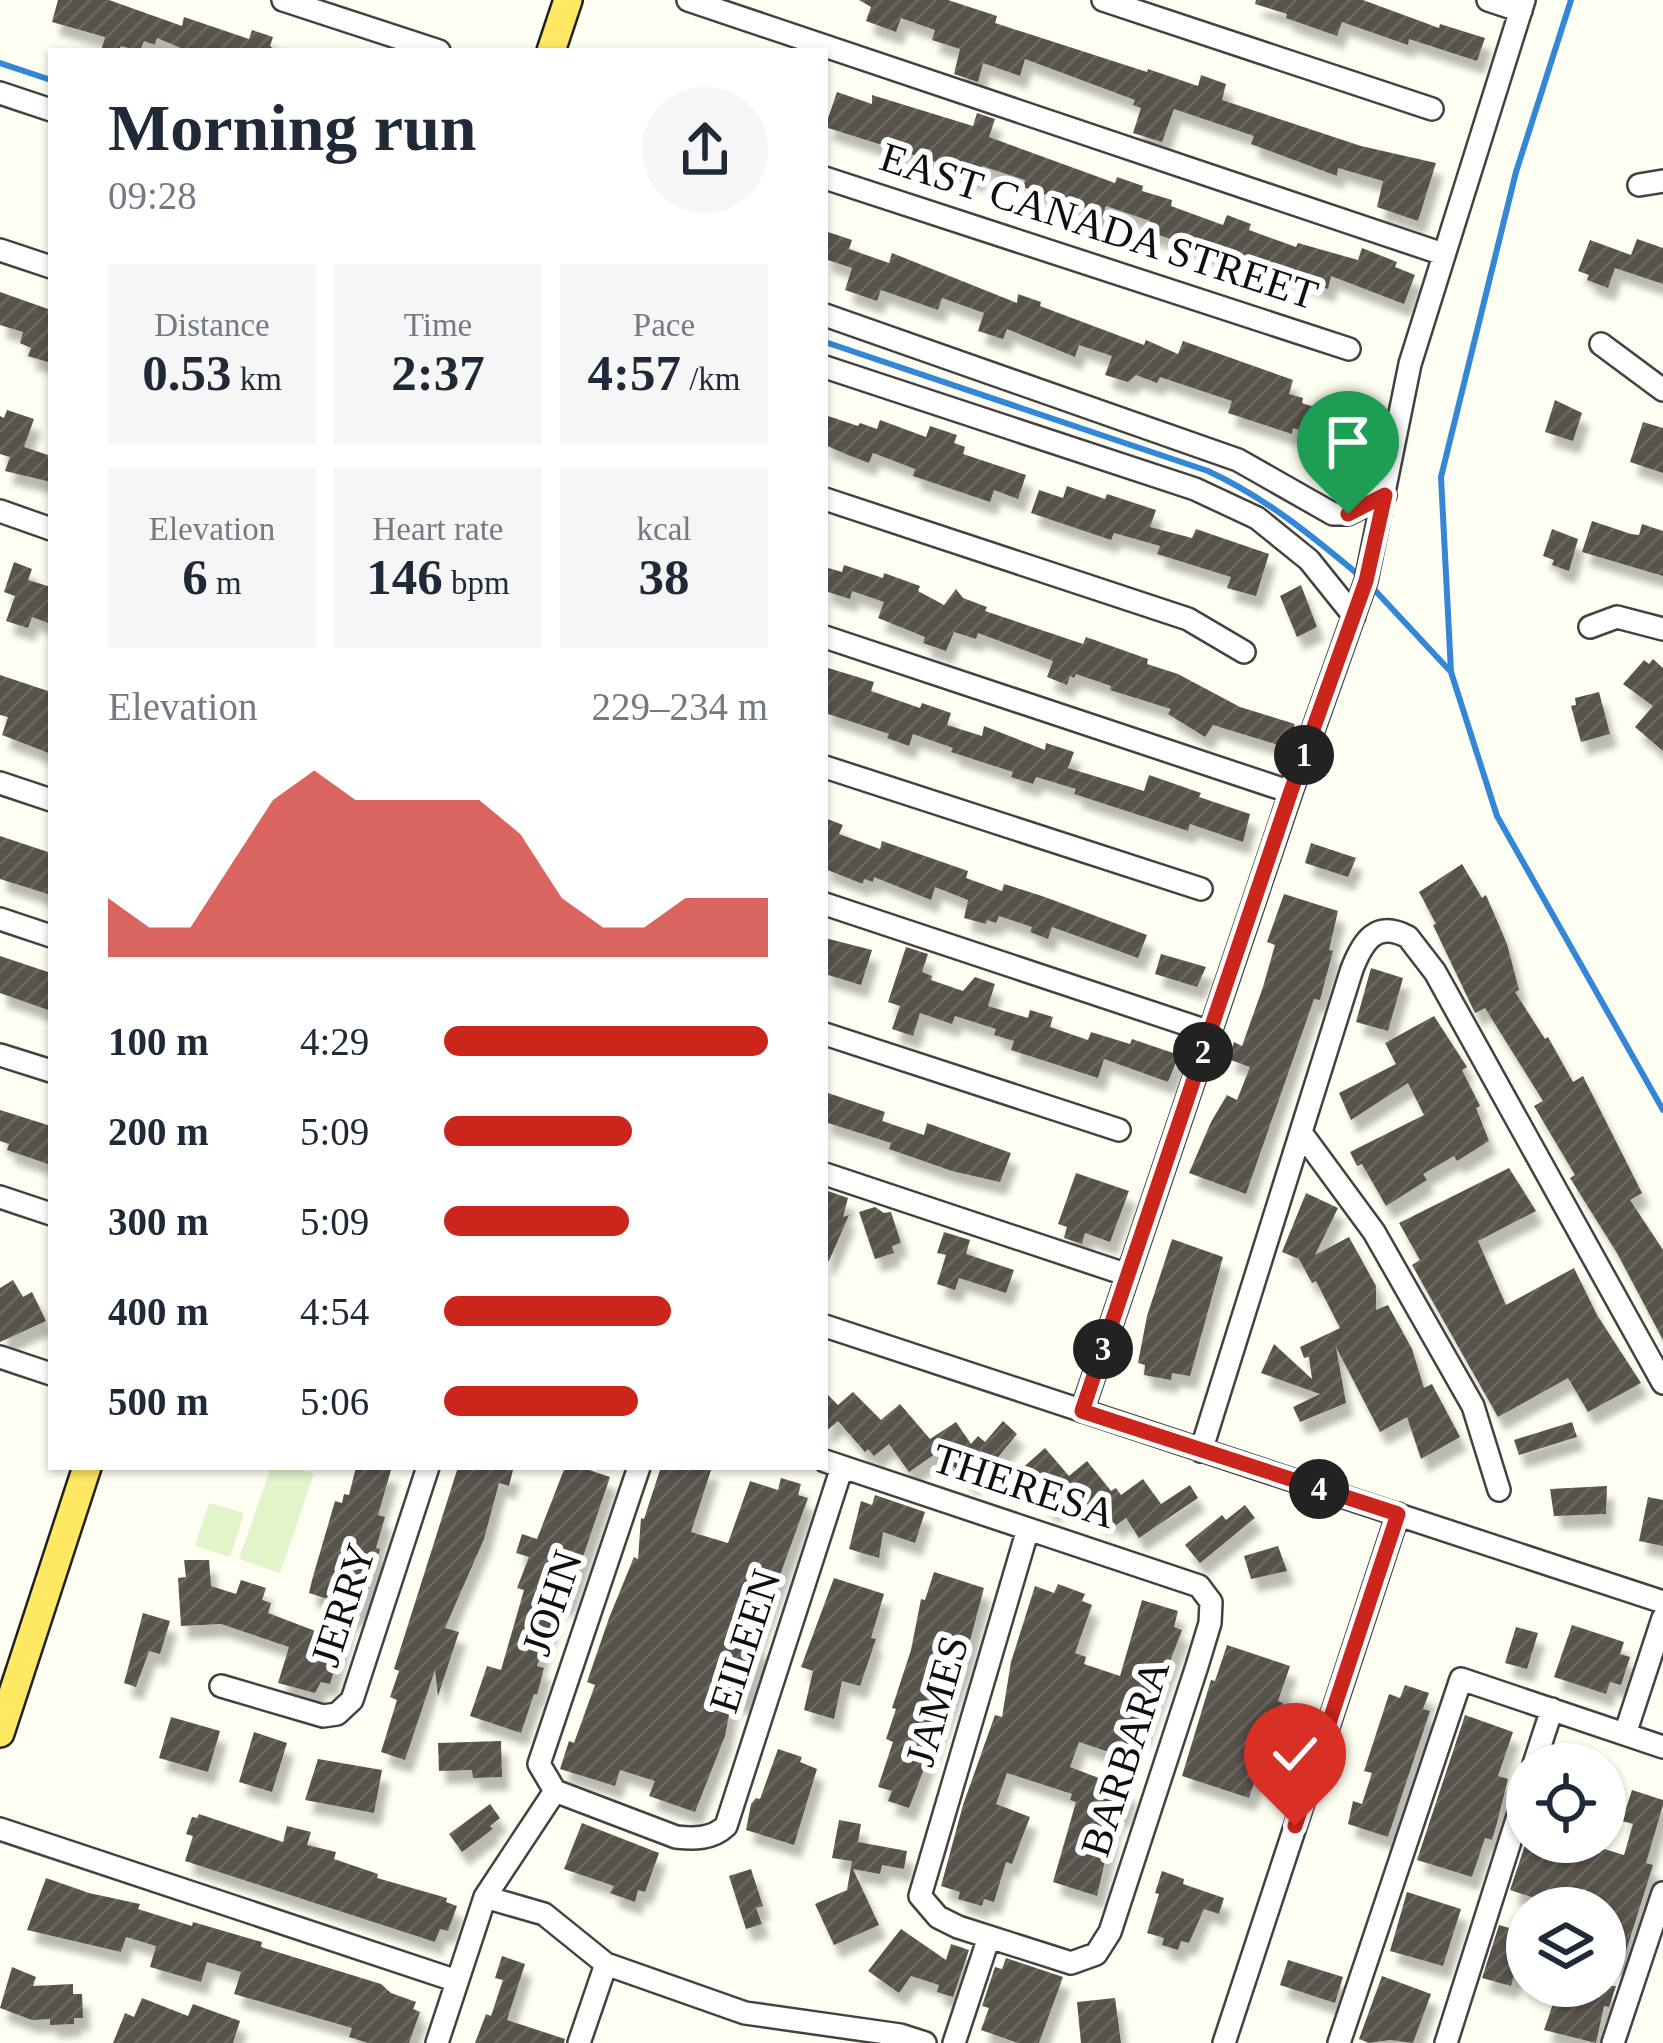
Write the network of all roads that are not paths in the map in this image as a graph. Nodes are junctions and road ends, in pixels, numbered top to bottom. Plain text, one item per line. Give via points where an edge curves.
1 (284, 0) edge
2 (568, 0) edge
3 (688, 0) edge
4 (1102, 0) edge
5 (1489, 0) edge
6 (1522, 5) edge
7 (431, 48) edge
8 (552, 48) edge
9 (0, 93) edge
10 (48, 109) edge
11 (1432, 110) dead end
12 (828, 179) edge
13 (1663, 181) edge
14 (1639, 185) dead end
15 (0, 250) edge
16 (1443, 254) junction
17 (48, 265) edge
18 (828, 316) edge
19 (1601, 344) dead end
20 (1349, 349) dead end
21 (828, 368) edge
22 (1663, 390) edge
23 (1385, 495) junction
24 (828, 500) edge
25 (0, 511) edge
26 (48, 528) edge
27 (1354, 616) junction
28 (1590, 627) dead end
29 (1663, 628) edge
30 (828, 638) edge
31 (1244, 652) dead end
32 (828, 768) edge
33 (0, 783) edge
34 (1291, 791) junction
35 (48, 799) edge
36 (1201, 889) dead end
37 (828, 905) edge
38 (0, 919) edge
39 (48, 935) edge
40 (1210, 1032) junction
41 (828, 1035) edge
42 (0, 1054) edge
43 (48, 1070) edge
44 (1119, 1130) dead end
45 (1303, 1134) junction
46 (828, 1175) edge
47 (0, 1197) edge
48 (48, 1213) edge
49 (1128, 1275) junction
50 (828, 1327) edge
51 (0, 1357) edge
52 (48, 1373) edge
53 (1663, 1384) edge
54 (1082, 1411) junction
55 (1201, 1451) junction
56 (833, 1464) edge
57 (86, 1470) edge
58 (427, 1470) edge
59 (638, 1470) edge
60 (1499, 1490) dead end
61 (1398, 1514) junction
62 (1028, 1529) junction
63 (1198, 1586) joint
64 (1663, 1602) edge
65 (1663, 1618) edge
66 (221, 1686) dead end
67 (1552, 1709) junction
68 (0, 1733) edge
69 (1625, 1734) junction
70 (1541, 1743) edge
71 (1663, 1747) edge
72 (555, 1791) junction
73 (0, 1829) edge
74 (1506, 1854) edge
75 (1663, 1892) edge
76 (484, 1897) junction
77 (989, 1937) junction
78 (606, 1964) junction
79 (457, 1981) junction
80 (436, 2043) edge
81 (579, 2043) edge
82 (925, 2043) edge
83 (954, 2043) edge
84 (1224, 2043) edge
85 (1340, 2043) edge
86 (1446, 2043) edge
87 (1613, 2043) edge

1 - 7 street
2 - 8 main road
3 - 16 street
4 - 11 street
5 - 6 street
6 - 16 street
9 - 10 street
12 - 20 street, EAST CANADA STREET
13 - 14 street
15 - 17 street
16 - 23 street via 1410,364
18 - 23 street via 1238,460 1333,514
19 - 22 street
21 - 27 street via 1195,489 1257,518 1309,560
23 - 27 street
24 - 31 street via 1188,619
25 - 26 street
27 - 34 street
28 - 29 street via 1617,617
30 - 34 street
32 - 36 street
33 - 35 street
34 - 40 street
37 - 40 street
38 - 39 street
40 - 49 street
41 - 44 street
42 - 43 street
45 - 53 street via 1361,945 1379,921 1408,937 1435,972
45 - 55 street
45 - 60 street via 1374,1232 1473,1406
46 - 49 street
47 - 48 street
49 - 54 street
50 - 54 street
51 - 52 street
54 - 55 street
55 - 61 street
56 - 62 street, THERESA
56 - 72 street, EILEEN via 726,1826 716,1835 676,1838
57 - 68 main road
58 - 66 street, JERRY via 352,1700 323,1717
59 - 72 street, JOHN via 539,1764
61 - 64 street
61 - 84 street
62 - 63 street, THERESA
62 - 77 street, JAMES via 920,1896 938,1917
63 - 77 street, BARBARA via 1211,1602 1210,1623 1110,1932 1096,1954 1071,1963
65 - 69 street
67 - 69 street
67 - 70 street
67 - 85 street via 1461,1679
69 - 71 street
72 - 76 street
73 - 79 street
74 - 86 street
75 - 87 street
76 - 78 street via 544,1915
76 - 79 street
77 - 83 street
78 - 81 street
78 - 82 street via 745,2013
79 - 80 street

